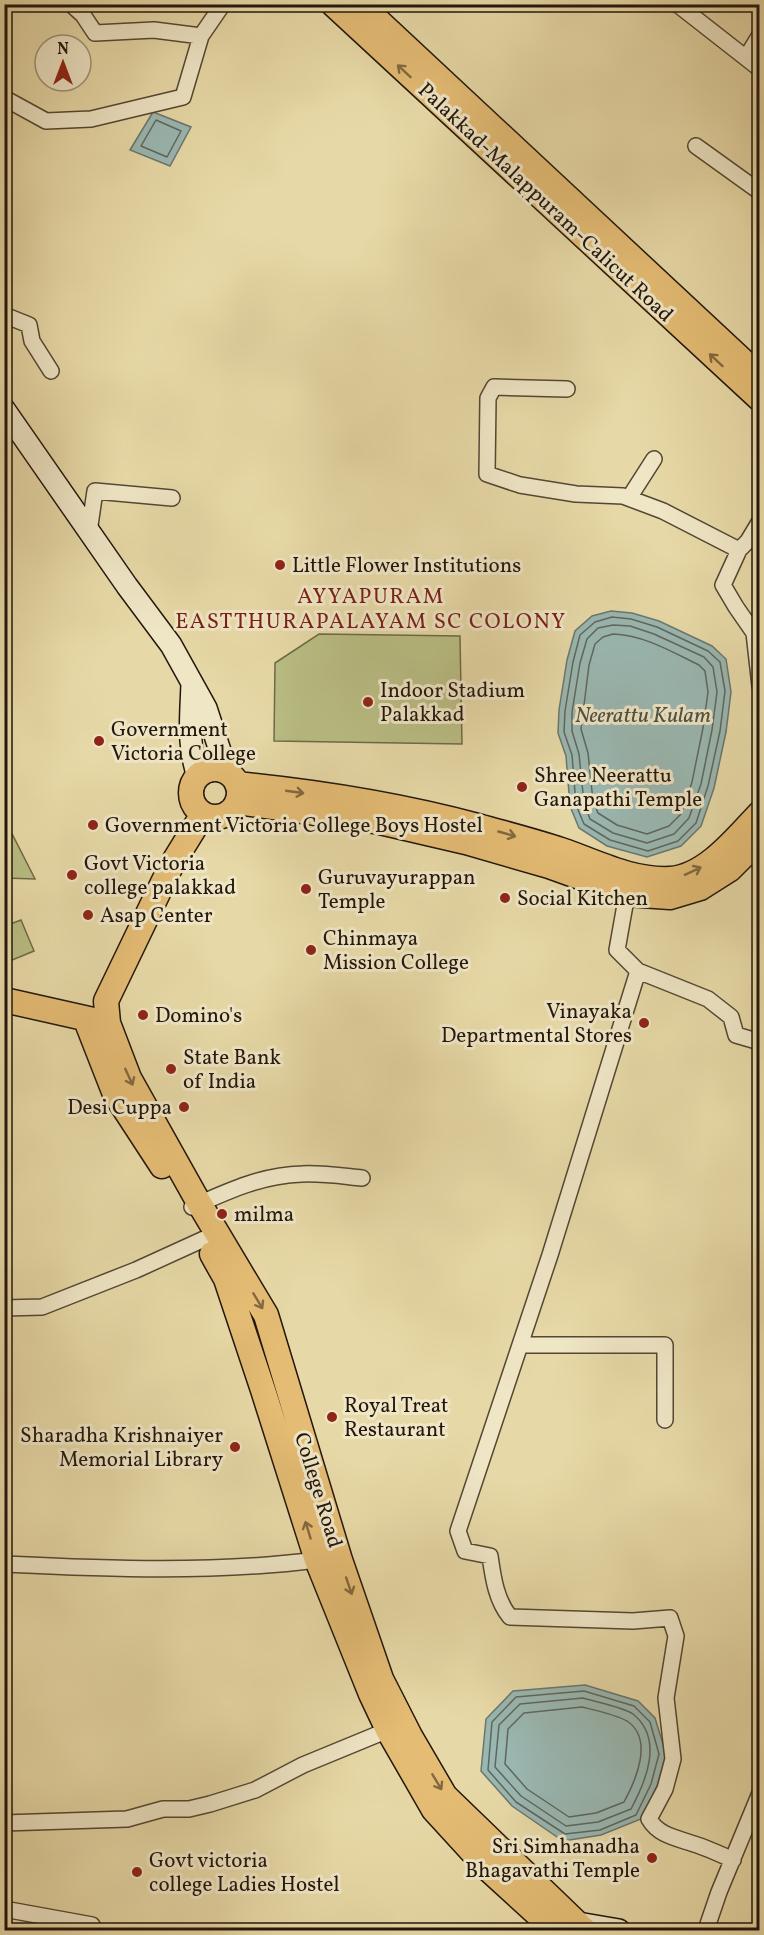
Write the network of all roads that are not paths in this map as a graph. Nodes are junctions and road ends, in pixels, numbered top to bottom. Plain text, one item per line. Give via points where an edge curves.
1 (70, 4) edge
2 (223, 4) edge
3 (333, 4) edge
4 (676, 4) edge
5 (366, 6) edge
6 (759, 35) edge
7 (201, 36) junction
8 (746, 58) junction
9 (759, 69) edge
10 (4, 98) edge
11 (696, 146) dead end
12 (759, 192) edge
13 (4, 315) edge
14 (51, 371) dead end
15 (759, 377) edge
16 (567, 389) dead end
17 (759, 399) edge
18 (4, 409) edge
19 (654, 459) dead end
20 (172, 498) dead end
21 (629, 498) junction
22 (759, 521) edge
23 (89, 532) junction
24 (749, 547) edge
25 (192, 683) junction
26 (759, 686) edge
27 (198, 776) junction
28 (234, 786) junction
29 (198, 809) junction
30 (759, 813) edge
31 (759, 839) edge
32 (628, 885) junction
33 (638, 971) junction
34 (4, 1000) edge
35 (97, 1021) junction
36 (759, 1042) edge
37 (362, 1178) dead end
38 (194, 1205) junction
39 (204, 1239) junction
40 (4, 1308) edge
41 (520, 1345) junction
42 (664, 1420) dead end
43 (317, 1560) junction
44 (4, 1564) edge
45 (388, 1730) junction
46 (759, 1793) edge
47 (4, 1823) edge
48 (733, 1860) junction
49 (4, 1909) edge
50 (547, 1923) edge
51 (580, 1927) edge
52 (92, 1930) edge
53 (619, 1930) edge
54 (706, 1930) edge

1 - 7 street via 95,33 154,30
2 - 7 street
17 -> 3 main road, Palakkad-Malappuram-Calicut Road
4 - 8 street
5 - 15 main road, Palakkad-Malappuram-Calicut Road
6 - 8 street
7 - 10 street via 183,97 91,119 46,122
8 - 9 street
11 - 12 street
13 - 14 street via 29,325 32,341
16 - 21 street via 494,387 488,398 487,474 520,485
18 - 23 main road
19 - 21 street
20 - 23 street via 96,491
21 - 24 street
22 - 24 street
23 - 25 main road via 171,645
24 - 26 street via 723,585 754,633
25 - 27 main road via 190,739
25 - 28 main road via 206,708
27 - 28 main road via 217,769
27 - 29 main road via 191,795
28 - 29 main road via 231,811 213,817
28 - 32 main road via 389,805 476,825 561,850
29 - 35 main road via 171,840
32 -> 30 main road via 693,873 717,857
31 - 32 main road via 730,869 700,888 670,897
32 - 33 street via 617,950
33 - 36 street via 708,999 731,1017 736,1035
33 - 41 street
34 - 35 main road
35 - 38 main road, College Road via 115,1094
37 - 38 street via 302,1174 271,1177 236,1186
38 - 39 main road, College Road
38 -> 51 main road, College Road via 266,1315 340,1560 381,1679 410,1736 445,1796
39 - 40 street via 42,1307
43 -> 39 main road, College Road via 226,1279
41 - 42 street via 664,1345
41 - 48 street via 458,1531 465,1551 490,1556 495,1584 510,1617 670,1618 676,1636 666,1698 673,1759 650,1819 653,1826 670,1837
43 - 44 street via 191,1568
43 - 45 main road, College Road
45 - 47 street via 303,1765 255,1790 210,1804 163,1809 127,1819
45 - 50 main road, College Road via 434,1810 488,1869
46 - 48 street
48 - 54 street
49 - 52 street via 92,1925
51 - 53 main road

